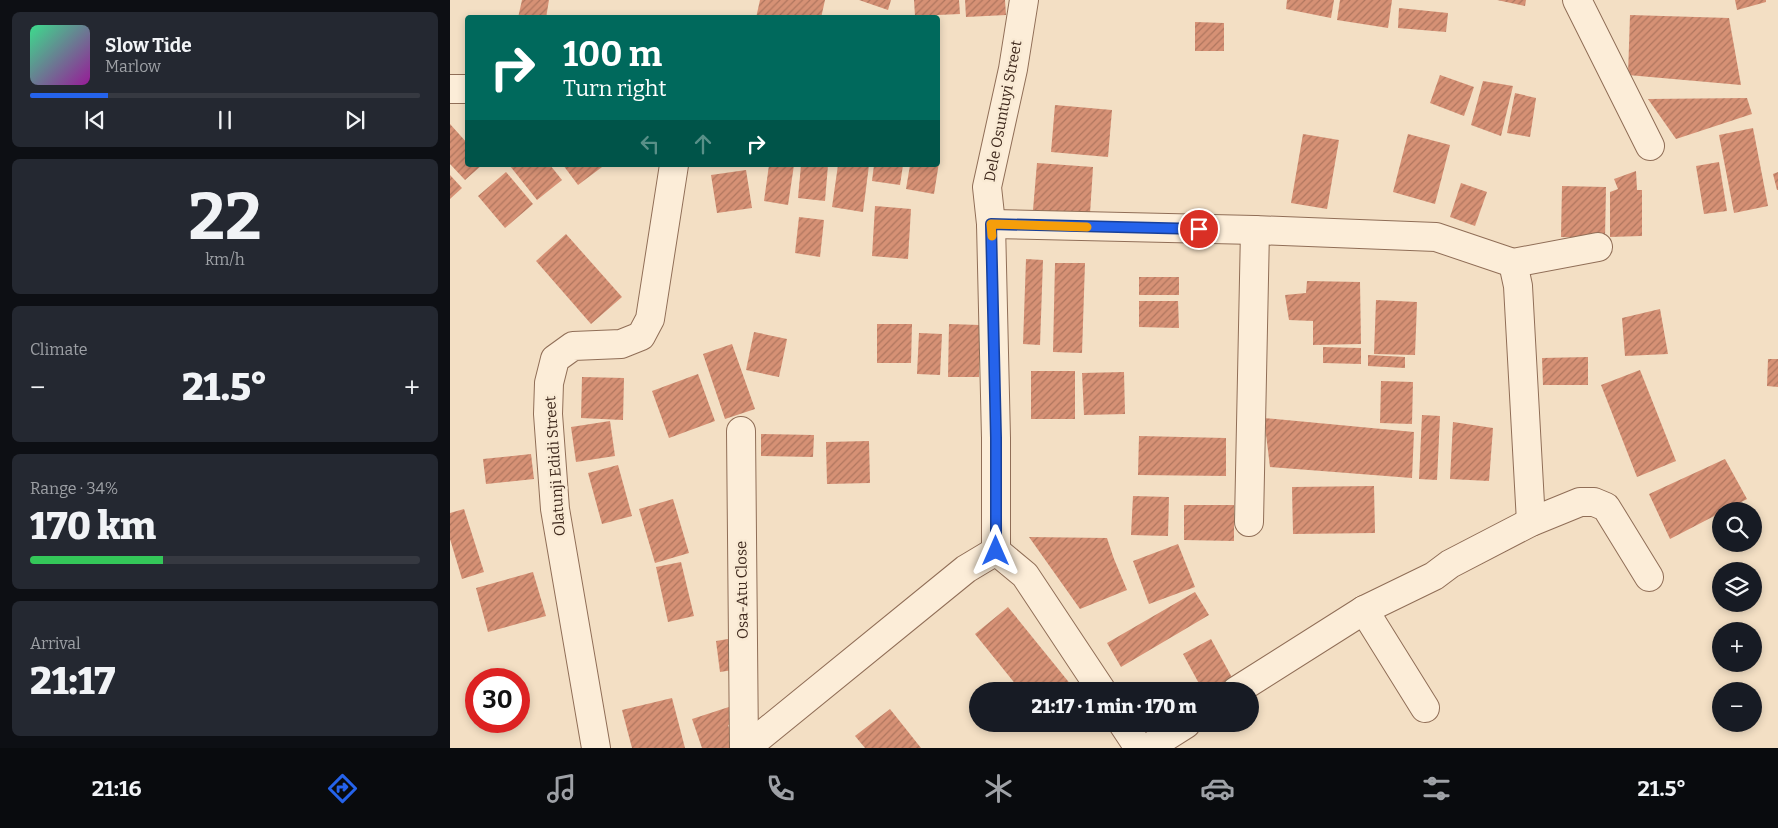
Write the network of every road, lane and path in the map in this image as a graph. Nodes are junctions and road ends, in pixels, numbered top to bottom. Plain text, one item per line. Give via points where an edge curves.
1 (1024, 0) edge
2 (1577, 0) edge
3 (450, 89) edge
4 (465, 89) edge
5 (1650, 146) dead end
6 (674, 167) edge
7 (991, 224) junction
8 (1255, 230) junction
9 (1598, 247) dead end
10 (1513, 263) junction
11 (741, 431) dead end
12 (1250, 522) dead end
13 (1531, 522) junction
14 (996, 551) junction
15 (1649, 577) dead end
16 (1364, 610) junction
17 (1096, 682) edge
18 (1250, 682) edge
19 (1425, 708) dead end
20 (1128, 732) edge
21 (1173, 732) edge
22 (596, 748) edge
23 (745, 748) edge
24 (1139, 748) edge
25 (1148, 748) edge

1 - 7 street, Dele Osuntuyi Street via 1013,69 987,187
2 - 5 street
3 - 4 street
6 - 22 street, Olatunji Edidi Street via 650,319 641,336 621,344 573,346 554,359 549,383 555,508
7 - 8 street
7 - 14 street, Dele Osuntuyi Street
8 - 10 street via 1436,237
8 - 12 street
9 - 10 street
10 - 13 street via 1518,286
11 - 23 street, Osa-Atu Close
13 - 15 street via 1580,502 1594,502 1606,507
13 - 16 street via 1450,564 1434,576
14 - 17 street via 1025,575
14 - 23 street via 966,569
16 - 18 street
16 - 19 street
20 - 24 street
21 - 25 street

